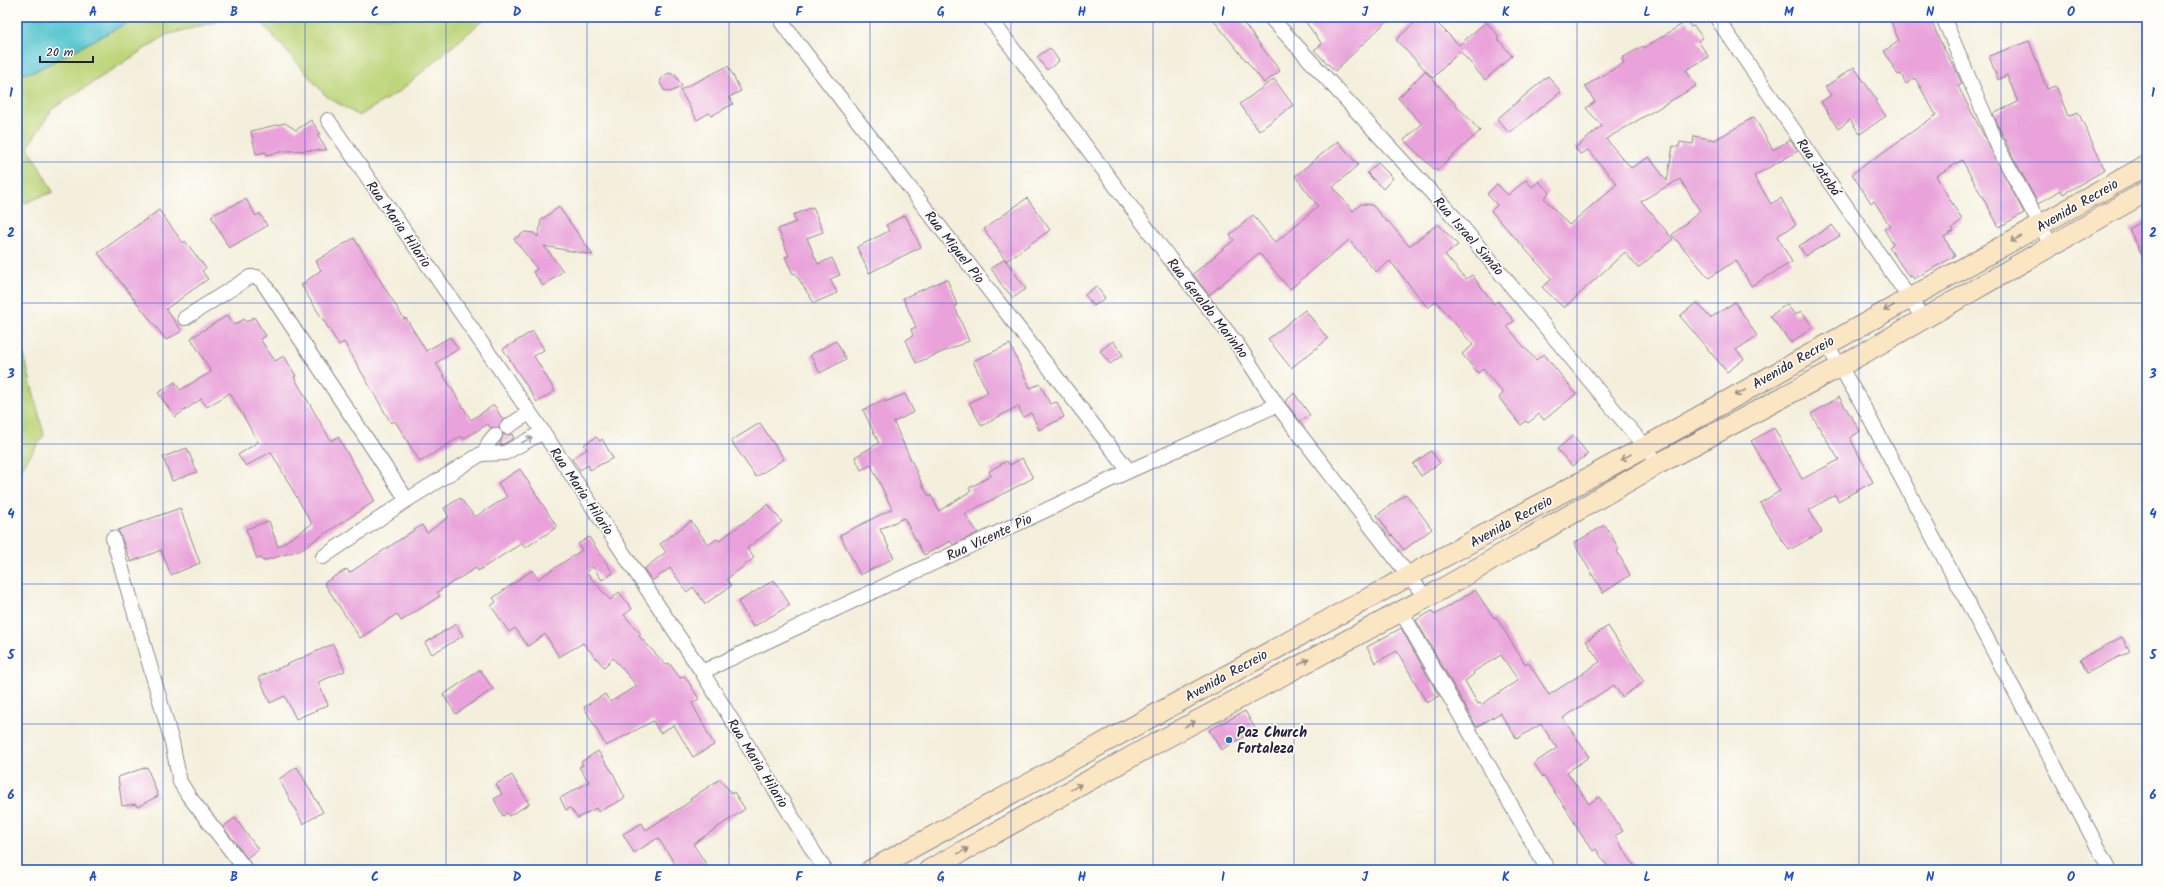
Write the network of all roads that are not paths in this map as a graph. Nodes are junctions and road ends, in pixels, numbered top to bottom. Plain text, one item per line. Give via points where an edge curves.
1 (989, 17) edge
2 (1270, 17) edge
3 (1716, 17) edge
4 (1943, 17) edge
5 (782, 23) dead end
6 (328, 120) dead end
7 (2147, 165) edge
8 (2147, 191) edge
9 (2040, 226) junction
10 (2051, 246) junction
11 (1909, 297) junction
12 (185, 318) dead end
13 (1923, 318) junction
14 (1826, 343) junction
15 (1841, 366) junction
16 (1277, 404) junction
17 (529, 413) junction
18 (507, 427) dead end
19 (543, 432) junction
20 (495, 435) dead end
21 (1645, 447) junction
22 (485, 452) junction
23 (1658, 464) junction
24 (1129, 471) junction
25 (407, 500) junction
26 (113, 538) dead end
27 (323, 557) dead end
28 (1411, 576) junction
29 (1426, 598) junction
30 (1401, 612) junction
31 (702, 672) junction
32 (1135, 725) junction
33 (1147, 748) junction
34 (246, 870) edge
35 (825, 870) edge
36 (871, 870) edge
37 (929, 870) edge
38 (1548, 870) edge
39 (2110, 870) edge

1 - 16 street, Rua Geraldo Marinho via 1170,259 1237,344
2 - 21 street, Rua Israel Simão via 1454,217
3 - 11 street, Rua Jatobá
4 - 9 street via 1982,111
5 - 24 street, Rua Miguel Pio
6 - 17 street, Rua Maria Hilario
7 - 9 main road, Avenida Recreio
8 - 10 main road, Avenida Recreio
9 - 10 street
9 -> 11 main road, Avenida Recreio
10 - 13 main road, Avenida Recreio
11 - 13 street, Rua Jatobá
11 -> 14 main road, Avenida Recreio
12 - 25 street via 250,277 257,277 262,281
13 - 15 main road, Avenida Recreio
14 - 15 street
14 -> 21 main road, Avenida Recreio
15 - 23 main road, Avenida Recreio
15 - 39 street
16 - 24 street, Rua Vicente Pio
16 - 28 street, Rua Geraldo Marinho
17 - 18 street
17 - 19 street, Rua Maria Hilario
22 -> 19 street via 505,452
19 - 31 street, Rua Maria Hilario
20 - 22 street
21 - 23 street, Rua Israel Simão
21 -> 28 main road, Avenida Recreio
22 - 25 street
23 - 29 main road, Avenida Recreio
24 - 31 street, Rua Vicente Pio
25 - 27 street
26 - 34 street via 172,742 180,782
28 - 29 street, Rua Geraldo Marinho
28 - 32 main road, Avenida Recreio
29 - 30 main road, Avenida Recreio
33 -> 30 main road, Avenida Recreio
30 - 38 street
31 - 35 street, Rua Maria Hilario
32 - 33 main road
32 - 36 main road, Avenida Recreio
37 -> 33 main road, Avenida Recreio

